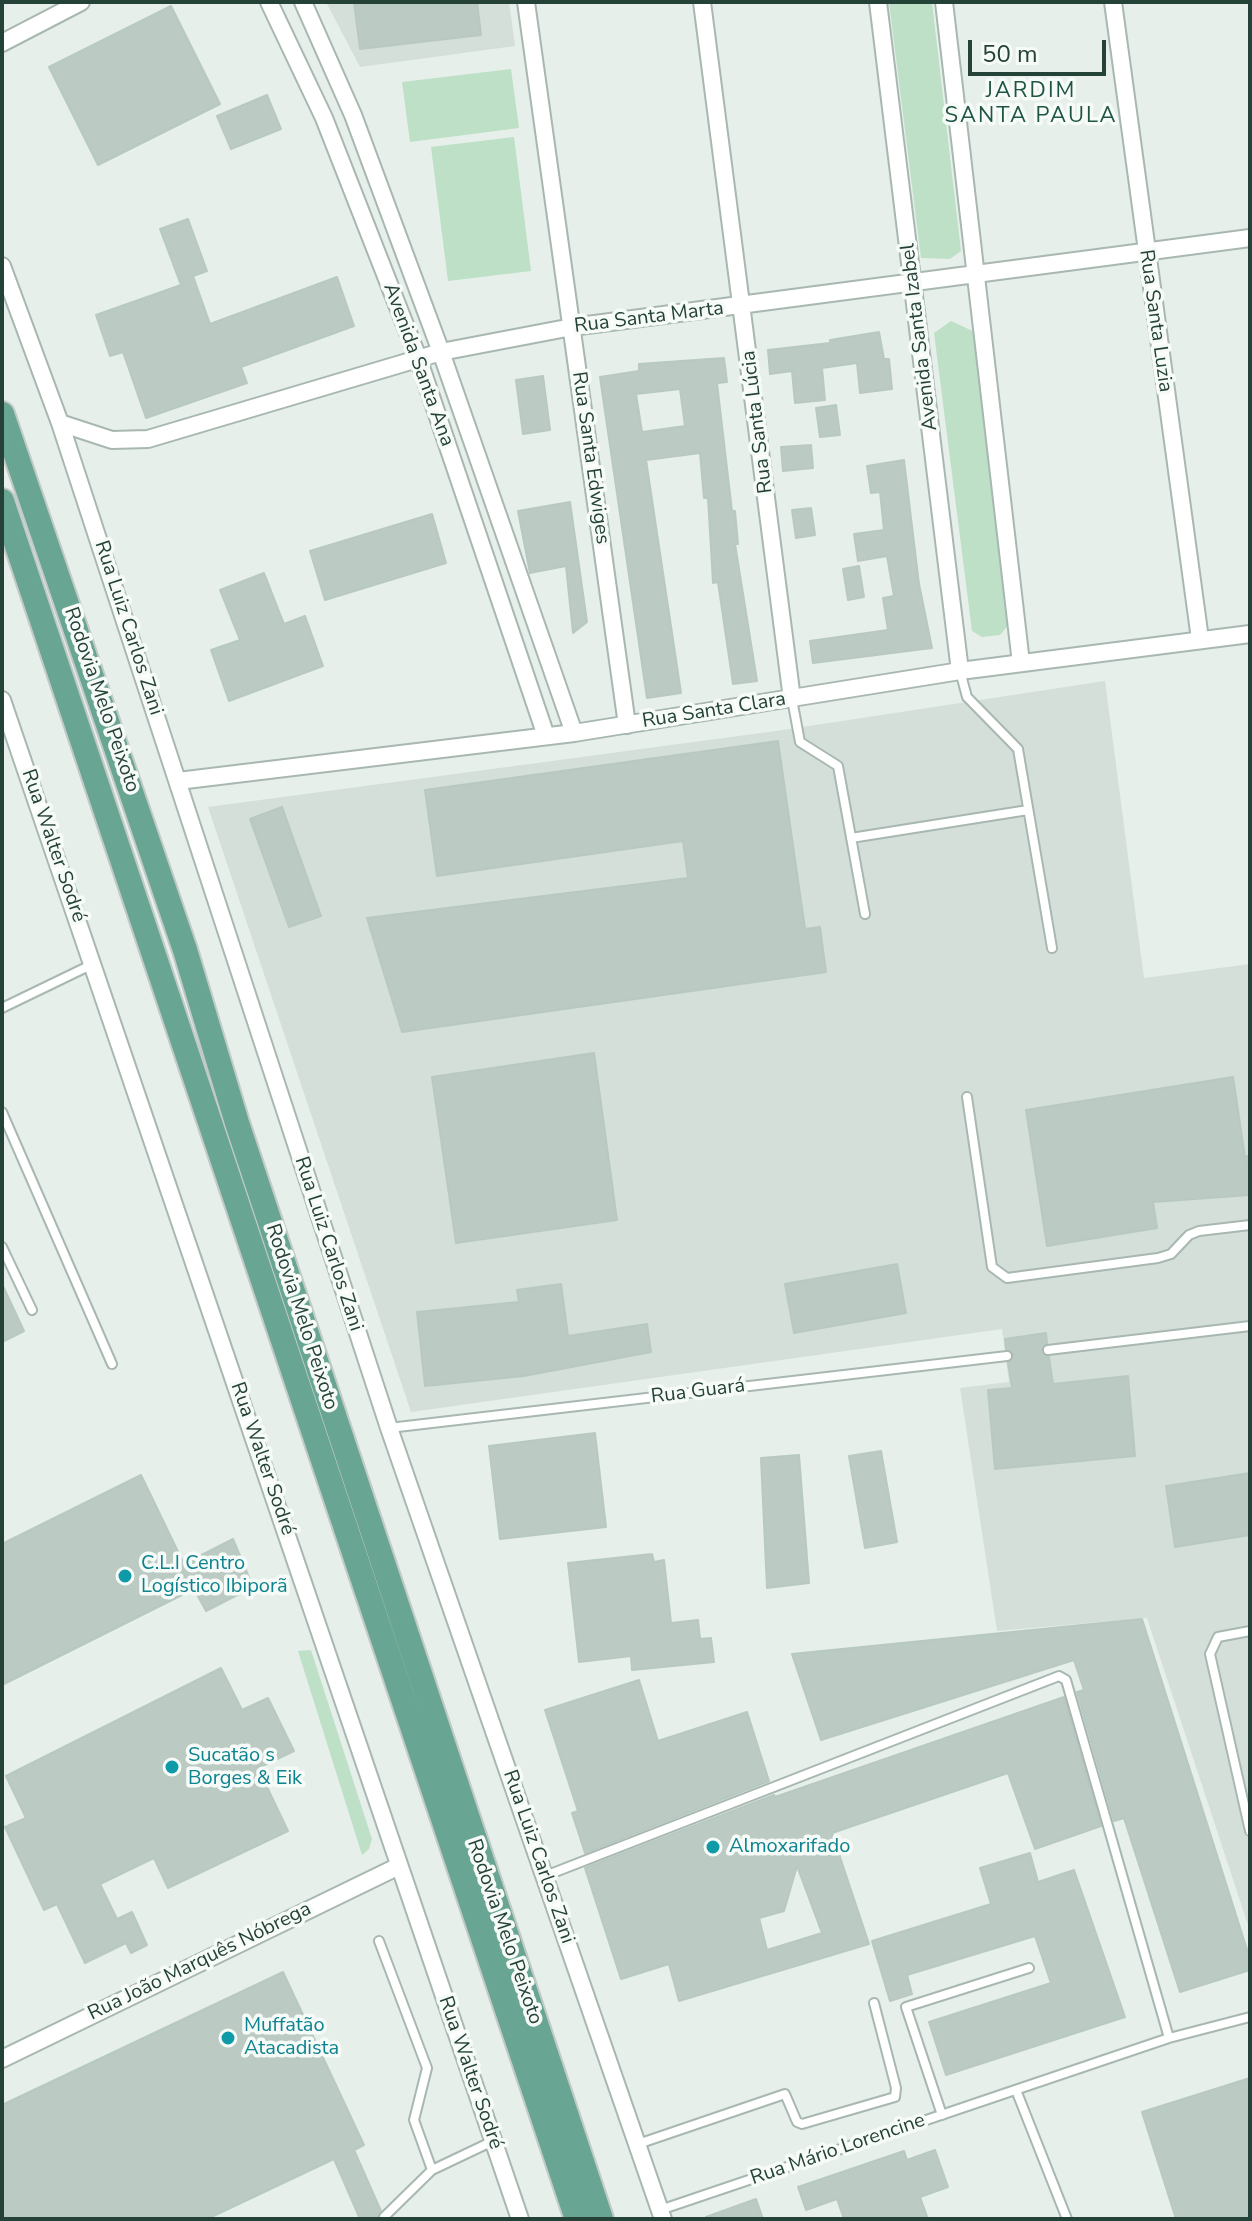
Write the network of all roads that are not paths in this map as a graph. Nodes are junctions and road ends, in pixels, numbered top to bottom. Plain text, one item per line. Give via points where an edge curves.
1 (81, 2) edge
2 (269, 2) edge
3 (303, 2) edge
4 (526, 2) edge
5 (702, 2) edge
6 (878, 2) edge
7 (944, 2) edge
8 (1113, 2) edge
9 (2, 43) edge
10 (1250, 238) edge
11 (1145, 251) junction
12 (2, 266) edge
13 (978, 274) junction
14 (914, 283) junction
15 (743, 306) junction
16 (572, 327) junction
17 (441, 352) junction
18 (418, 358) junction
19 (2, 414) edge
20 (60, 423) junction
21 (2, 501) edge
22 (1250, 634) edge
23 (1200, 639) junction
24 (1021, 663) junction
25 (960, 671) junction
26 (792, 699) junction
27 (2, 700) edge
28 (627, 725) junction
29 (574, 733) junction
30 (546, 736) junction
31 (178, 781) junction
32 (1028, 810) junction
33 (851, 838) junction
34 (865, 914) dead end
35 (1052, 948) dead end
36 (93, 964) junction
37 (2, 1008) edge
38 (967, 1097) dead end
39 (2, 1112) edge
40 (1250, 1225) edge
41 (2, 1247) edge
42 (32, 1310) dead end
43 (1250, 1326) edge
44 (1048, 1350) dead end
45 (1007, 1356) dead end
46 (112, 1364) dead end
47 (389, 1428) junction
48 (1250, 1631) edge
49 (1250, 1831) edge
50 (399, 1866) junction
51 (545, 1876) junction
52 (379, 1941) dead end
53 (1029, 1968) dead end
54 (874, 2003) dead end
55 (1250, 2017) edge
56 (1169, 2038) junction
57 (2, 2059) edge
58 (1016, 2090) junction
59 (942, 2115) junction
60 (494, 2140) junction
61 (638, 2144) junction
62 (432, 2170) junction
63 (662, 2214) edge
64 (384, 2217) edge
65 (520, 2219) edge
66 (577, 2219) edge
67 (601, 2219) edge
68 (1067, 2219) edge

1 - 9 street
2 - 18 street, Avenida Santa Ana via 324,118
3 - 17 street, Avenida Santa Ana via 353,115
4 - 16 street, Rua Santa Edwiges
5 - 15 street, Rua Santa Lúcia
6 - 14 street, Avenida Santa Izabel
7 - 13 street
8 - 11 street, Rua Santa Luzia
10 - 11 street, Rua Santa Marta
11 - 13 street, Rua Santa Marta
11 - 23 street, Rua Santa Luzia
12 - 20 street, Rua Luiz Carlos Zani
13 - 14 street, Rua Santa Marta
13 - 24 street
14 - 15 street, Rua Santa Marta
14 - 25 street, Avenida Santa Izabel
15 - 16 street, Rua Santa Marta
15 - 26 street, Rua Santa Lúcia
16 - 17 street, Rua Santa Marta
16 - 28 street, Rua Santa Edwiges
17 - 18 street, Rua Santa Marta
17 - 29 street, Avenida Santa Ana
18 - 20 street, Rua Santa Marta via 148,439 112,440
18 - 30 street, Avenida Santa Ana
19 - 67 main road, Rodovia Melo Peixoto via 185,950 247,1153
20 - 31 street, Rua Luiz Carlos Zani
21 - 66 main road, Rodovia Melo Peixoto
22 - 23 street, Rua Santa Clara
23 - 24 street, Rua Santa Clara
24 - 25 street, Rua Santa Clara
25 - 26 street, Rua Santa Clara
25 - 32 lane via 967,697 1018,749
26 - 28 street, Rua Santa Clara
26 - 33 lane via 800,742 838,766
27 - 36 street, Rua Walter Sodré
28 - 29 street, Rua Santa Clara
29 - 30 street, Rua Santa Clara
30 - 31 street, Rua Santa Clara
31 - 47 street, Rua Luiz Carlos Zani
32 - 33 lane
32 - 35 lane
33 - 34 lane
36 - 37 lane
36 - 50 street, Rua Walter Sodré
38 - 40 lane via 992,1267 1007,1278 1158,1258 1199,1231
39 - 46 lane
41 - 42 lane
43 - 44 lane
45 - 47 lane, Rua Guará
47 - 51 street, Rua Luiz Carlos Zani
48 - 49 lane via 1218,1637 1210,1654
50 - 57 street, Rua João Marquês Nóbrega
50 - 60 street, Rua Walter Sodré
51 - 56 lane via 1059,1676 1066,1680
51 - 61 street, Rua Luiz Carlos Zani
52 - 62 lane via 427,2068 414,2120
53 - 59 lane via 906,2007
54 - 61 lane via 895,2097 802,2124 785,2094
55 - 56 lane, Rua Mário Lorencine
56 - 58 lane, Rua Mário Lorencine
58 - 59 lane, Rua Mário Lorencine
58 - 68 lane
59 - 63 lane, Rua Mário Lorencine
60 - 62 lane
60 - 65 street, Rua Walter Sodré
61 - 63 street, Rua Luiz Carlos Zani
62 - 64 lane

